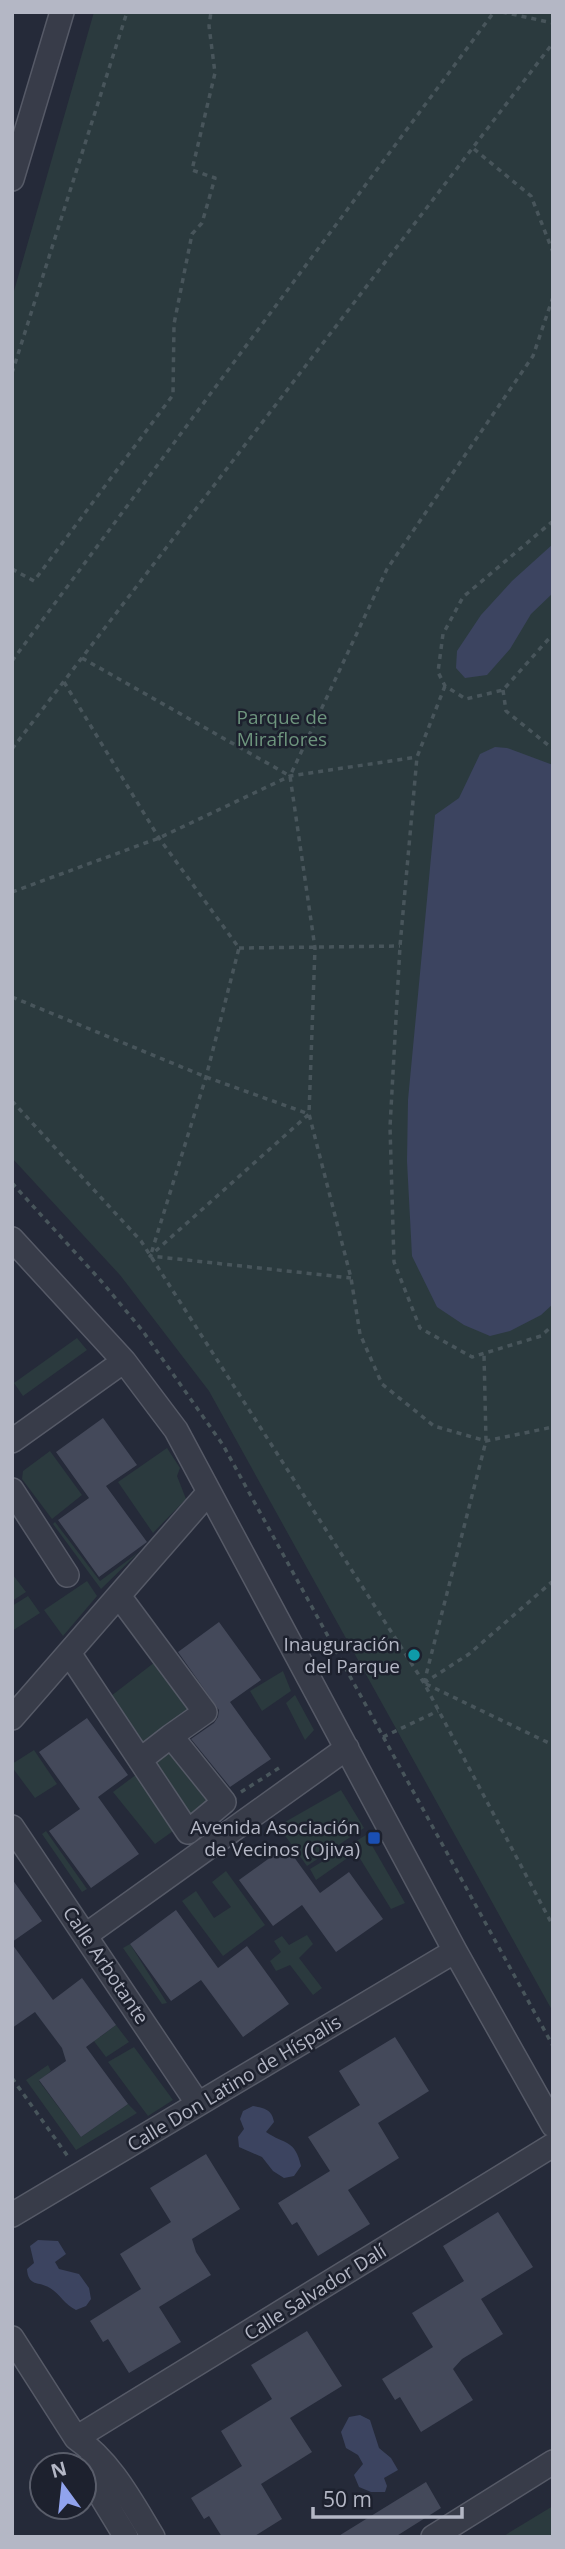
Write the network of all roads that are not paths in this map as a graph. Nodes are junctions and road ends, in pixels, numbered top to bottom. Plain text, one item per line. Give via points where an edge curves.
1 (62, 12) edge
2 (12, 179) edge
3 (12, 1239) edge
4 (124, 1360) junction
5 (12, 1441) edge
6 (12, 1490) edge
7 (209, 1492) junction
8 (67, 1575) dead end
9 (119, 1596) junction
10 (69, 1653) junction
11 (12, 1718) edge
12 (171, 1736) junction
13 (347, 1748) junction
14 (140, 1760) junction
15 (12, 1827) edge
16 (86, 1935) junction
17 (455, 1951) junction
18 (198, 2104) junction
19 (553, 2125) edge
20 (553, 2145) edge
21 (12, 2215) edge
22 (12, 2338) edge
23 (76, 2438) junction
24 (76, 2451) edge
25 (553, 2462) edge
26 (98, 2491) edge
27 (126, 2537) edge
28 (153, 2537) edge
29 (433, 2537) edge

1 - 2 street
3 - 4 street
4 - 5 street
4 - 7 street via 176,1430
6 - 8 street
7 - 9 street
7 - 13 street
9 - 10 street
9 - 12 street via 205,1712
10 - 11 street
10 - 14 street
12 - 14 street
12 - 14 street via 224,1802 187,1832
13 - 16 street
13 - 17 street
15 - 16 street, Calle Arbotante
16 - 18 street, Calle Arbotante
17 - 18 street, Calle Don Latino de Híspalis
17 - 19 street
18 - 21 street, Calle Don Latino de Híspalis
20 - 23 street, Calle Salvador Dalí
22 - 23 street
23 - 24 street
23 - 28 street via 92,2449 118,2481
25 - 29 street
26 - 27 street

